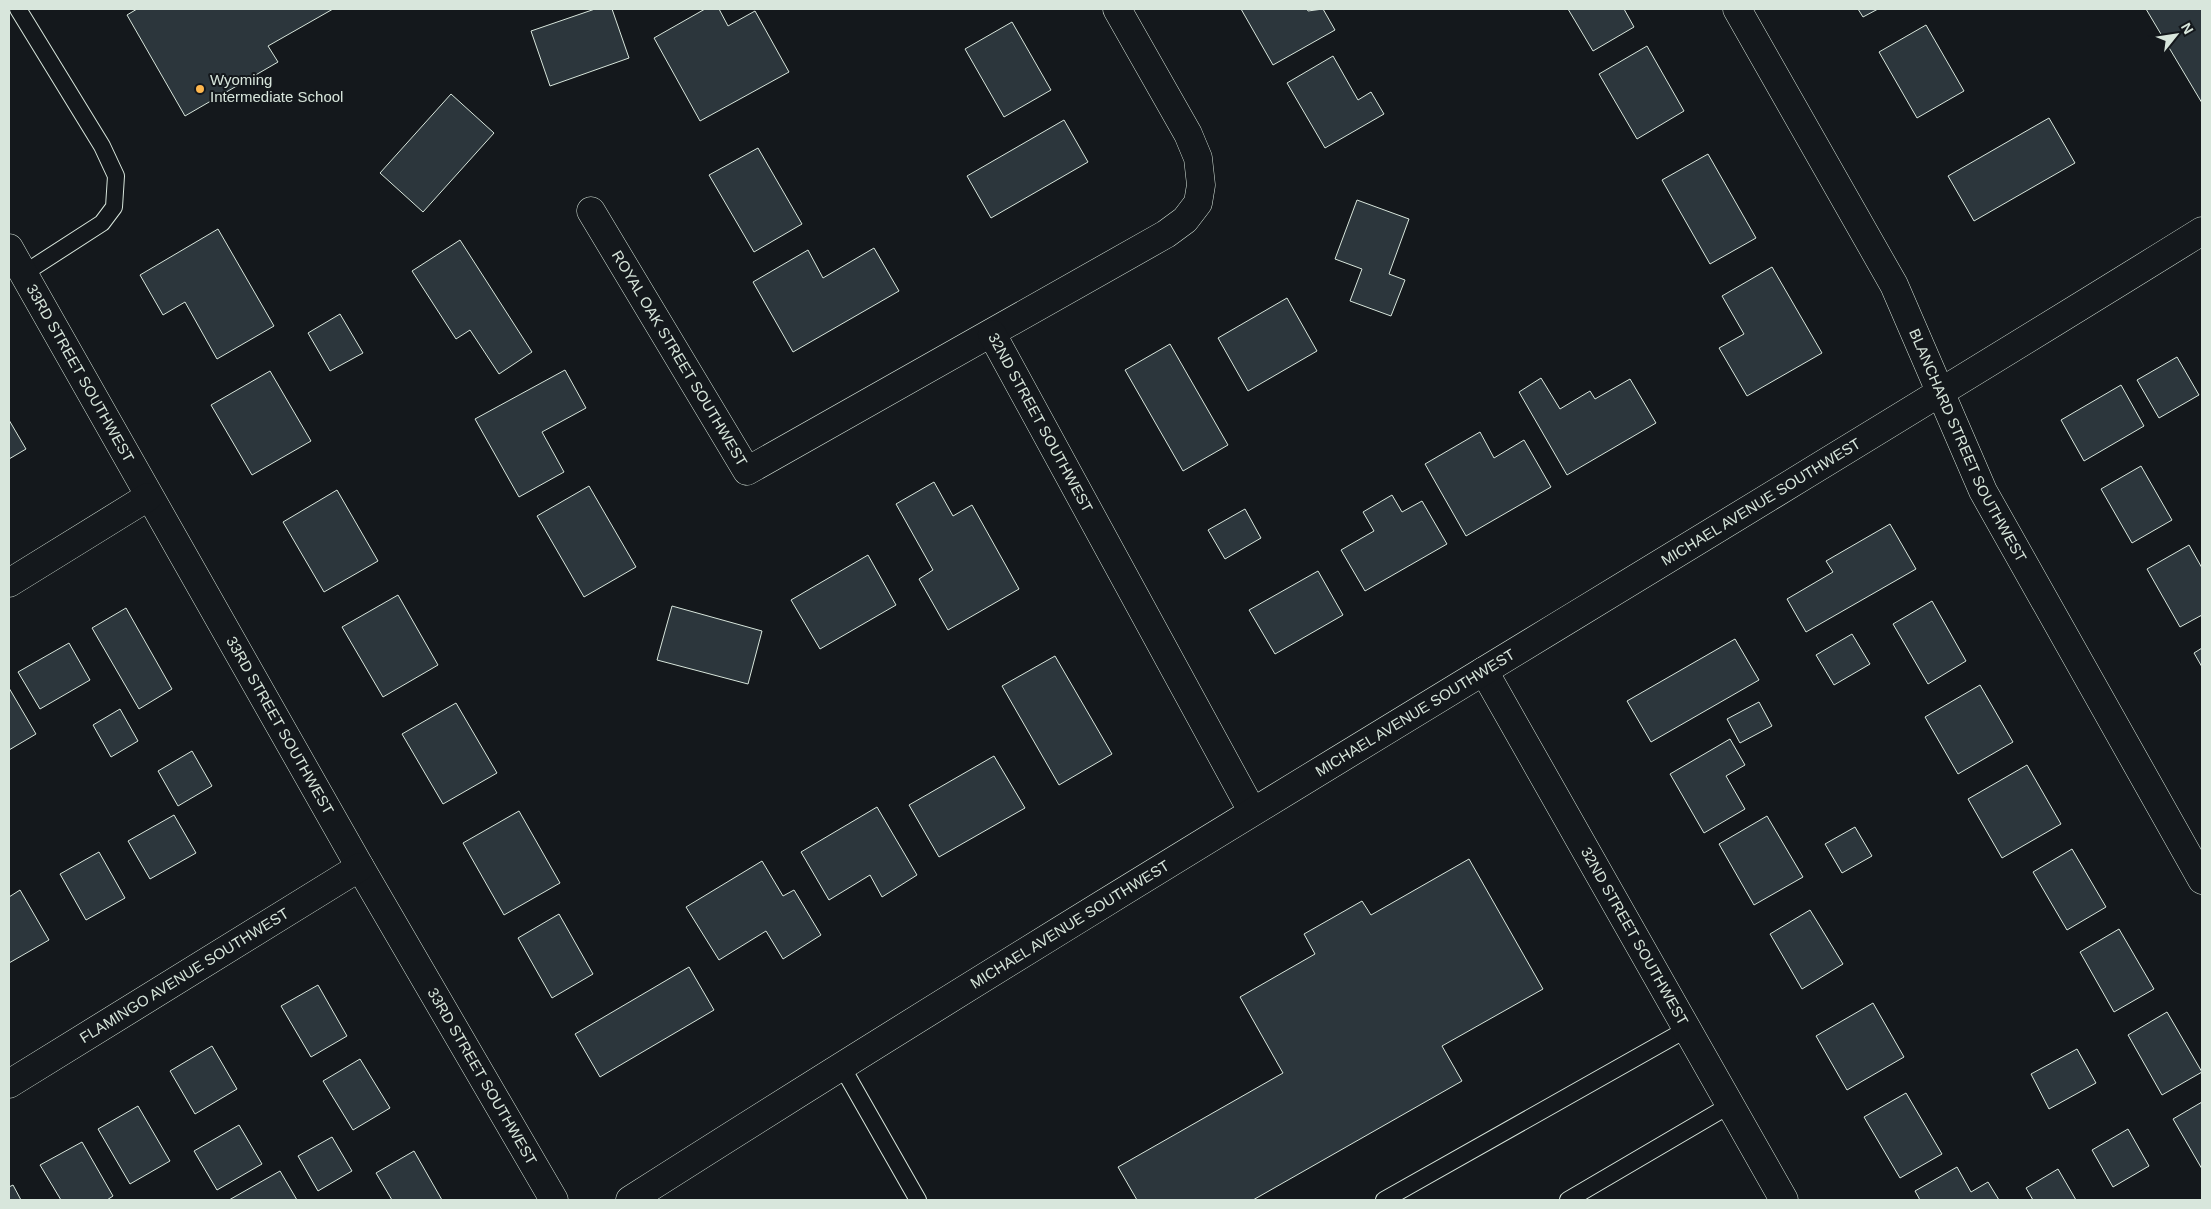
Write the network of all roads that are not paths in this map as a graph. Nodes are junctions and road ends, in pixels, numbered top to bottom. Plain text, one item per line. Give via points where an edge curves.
1 (18, 9) edge
2 (1118, 9) edge
3 (1737, 9) edge
4 (591, 211) dead end
5 (2202, 231) edge
6 (9, 248) edge
7 (23, 274) junction
8 (992, 334) junction
9 (1942, 392) junction
10 (148, 497) junction
11 (9, 584) edge
12 (1484, 672) junction
13 (1252, 812) junction
14 (360, 867) junction
15 (2202, 880) edge
16 (1687, 1028) junction
17 (841, 1065) junction
18 (9, 1084) edge
19 (1730, 1105) junction
20 (554, 1200) edge
21 (630, 1200) edge
22 (918, 1200) edge
23 (1384, 1200) edge
24 (1568, 1200) edge
25 (1784, 1200) edge

1 - 7 lane via 102,146 116,176 114,207 102,223
2 - 8 street, 32ND STREET SOUTHWEST via 1188,134 1198,158 1201,185 1198,203 1185,220 1166,234
3 - 9 street, BLANCHARD STREET SOUTHWEST via 1894,285
4 - 8 street, ROYAL OAK STREET SOUTHWEST via 747,471
5 - 9 street, MICHAEL AVENUE SOUTHWEST
6 - 7 street, 33RD STREET SOUTHWEST
7 - 10 street, 33RD STREET SOUTHWEST
8 - 13 street, 32ND STREET SOUTHWEST
9 - 12 street, MICHAEL AVENUE SOUTHWEST
9 - 15 street, BLANCHARD STREET SOUTHWEST via 1983,490
10 - 11 street
10 - 14 street, 33RD STREET SOUTHWEST
12 - 13 street, MICHAEL AVENUE SOUTHWEST
12 - 16 street, 32ND STREET SOUTHWEST
13 - 17 street, MICHAEL AVENUE SOUTHWEST
14 - 18 street, FLAMINGO AVENUE SOUTHWEST
14 - 20 street, 33RD STREET SOUTHWEST
16 - 19 street, 32ND STREET SOUTHWEST
16 - 23 lane
17 - 21 street, MICHAEL AVENUE SOUTHWEST
17 - 22 lane
19 - 24 lane
19 - 25 street, 32ND STREET SOUTHWEST

